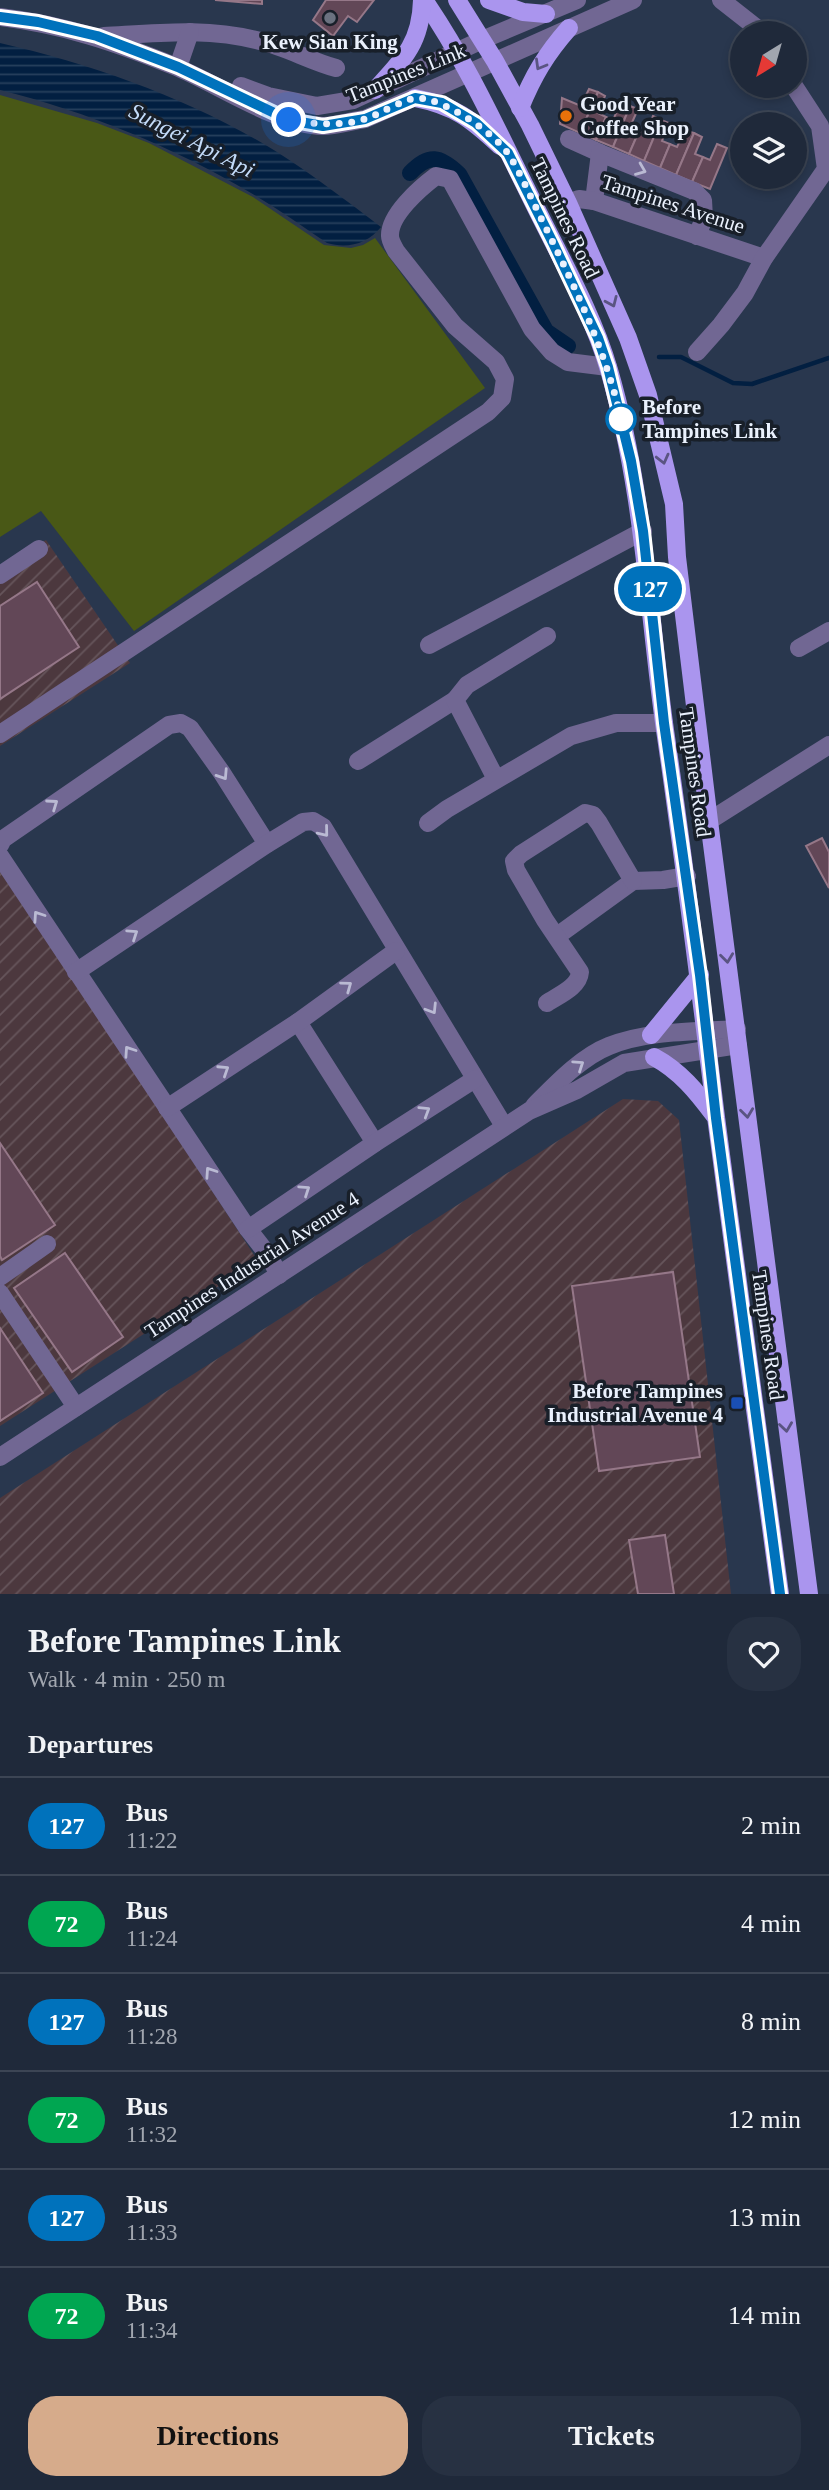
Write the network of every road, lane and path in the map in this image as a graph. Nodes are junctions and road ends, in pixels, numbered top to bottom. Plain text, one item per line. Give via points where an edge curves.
1 (423, 0) edge
2 (457, 0) edge
3 (489, 0) edge
4 (577, 0) edge
5 (633, 0) edge
6 (721, 0) edge
7 (740, 0) edge
8 (546, 13) junction
9 (0, 17) edge
10 (747, 21) edge
11 (754, 21) edge
12 (569, 28) junction
13 (190, 32) junction
14 (97, 36) junction
15 (482, 40) junction
16 (458, 52) junction
17 (495, 61) junction
18 (178, 67) junction
19 (336, 68) dead end
20 (470, 73) junction
21 (375, 90) junction
22 (415, 98) junction
23 (802, 98) edge
24 (520, 108) junction
25 (569, 139) dead end
26 (508, 153) junction
27 (600, 153) junction
28 (594, 201) junction
29 (568, 203) junction
30 (697, 236) junction
31 (764, 258) junction
32 (697, 352) dead end
33 (608, 367) junction
34 (643, 531) junction
35 (39, 549) dead end
36 (0, 575) edge
37 (829, 631) edge
38 (547, 636) dead end
39 (429, 645) dead end
40 (799, 648) dead end
41 (455, 700) junction
42 (664, 723) junction
43 (0, 734) edge
44 (829, 745) edge
45 (358, 761) dead end
46 (496, 779) junction
47 (709, 821) junction
48 (428, 823) dead end
49 (267, 844) junction
50 (0, 845) edge
51 (0, 856) edge
52 (687, 876) junction
53 (633, 881) junction
54 (557, 936) junction
55 (396, 951) junction
56 (76, 972) junction
57 (700, 975) junction
58 (547, 1003) dead end
59 (298, 1021) junction
60 (651, 1035) junction
61 (737, 1037) junction
62 (707, 1040) junction
63 (654, 1057) junction
64 (475, 1079) junction
65 (167, 1108) junction
66 (529, 1111) junction
67 (716, 1118) junction
68 (504, 1126) junction
69 (374, 1143) junction
70 (248, 1228) junction
71 (47, 1244) dead end
72 (279, 1275) junction
73 (0, 1277) edge
74 (0, 1293) edge
75 (76, 1407) junction
76 (0, 1457) edge
77 (780, 1594) edge
78 (809, 1594) edge

1 - 16 main road, Tampines Road
1 - 21 main road via 415,40
2 - 15 main road, Tampines Road
3 - 8 main road via 524,12
4 - 8 street, Tampines Link
5 - 12 street, Tampines Link
6 - 10 street
7 - 11 street
8 - 15 street, Tampines Link
9 - 14 street, Tampines Link
12 - 17 street, Tampines Link
12 -> 24 main road via 546,55
13 - 14 street
13 - 18 street
13 - 19 street via 257,40
14 - 18 street, Tampines Link
15 - 16 street, Tampines Link
15 - 17 main road, Tampines Road
16 - 20 main road, Tampines Road
16 - 21 street, Tampines Link
17 - 20 street, Tampines Link
17 - 24 main road, Tampines Road
18 - 21 street, Tampines Link via 268,96 317,106 353,100
18 - 22 street, Tampines Link via 289,120 323,126 365,119
20 - 22 street, Tampines Link
20 - 26 main road, Tampines Road
22 - 26 main road via 442,103 476,123
23 - 31 street via 820,126 826,169
24 - 29 main road, Tampines Road
25 - 27 street
26 - 33 main road, Tampines Road
27 - 28 street
27 -> 30 street via 694,191 703,200 704,218
28 - 29 street, Tampines Avenue via 579,198
28 - 30 street, Tampines Avenue
29 -> 47 main road, Tampines Road via 640,369 674,504
30 - 31 street, Tampines Avenue
31 - 32 street via 745,293
33 - 34 main road, Tampines Road
33 - 43 street via 568,362 551,352 532,329 450,179 436,176 393,220 390,238 454,326 496,362 505,379 502,398 488,412
34 - 39 street
34 - 42 main road, Tampines Road
35 - 36 street
37 - 40 street
38 - 41 street via 467,685
41 - 45 street
41 - 46 street
42 - 46 street via 616,723 571,736
42 - 52 main road, Tampines Road
44 - 47 street
46 - 48 street
47 -> 61 main road, Tampines Road
50 -> 49 street via 169,725 181,723 190,728 214,761
49 -> 55 street via 303,822 323,827
56 -> 49 street
56 -> 51 street
52 - 53 street
52 - 57 main road, Tampines Road
53 - 54 street
53 - 54 street via 599,823 585,813 521,854 514,861 516,870
54 - 58 street via 580,979
59 -> 55 street
55 -> 64 street
65 -> 56 street
57 - 60 main road
57 - 62 main road, Tampines Road
65 -> 59 street
59 - 69 street
60 - 62 street, Tampines Industrial Avenue 4
66 -> 60 street, Tampines Industrial Avenue 4 via 566,1073 606,1046
61 - 62 street, Tampines Industrial Avenue 4
61 -> 78 main road, Tampines Road
62 - 63 street, Tampines Industrial Avenue 4
62 - 67 main road, Tampines Road
63 - 66 street, Tampines Industrial Avenue 4 via 624,1063
63 - 67 main road via 696,1090
64 - 68 street
69 -> 64 street
70 -> 65 street
66 - 68 street, Tampines Industrial Avenue 4
67 - 77 main road, Tampines Road
68 - 72 street, Tampines Industrial Avenue 4
70 -> 69 street
70 - 72 street
71 - 73 street
72 - 75 street, Tampines Industrial Avenue 4
74 - 75 street
75 - 76 street, Tampines Industrial Avenue 4

